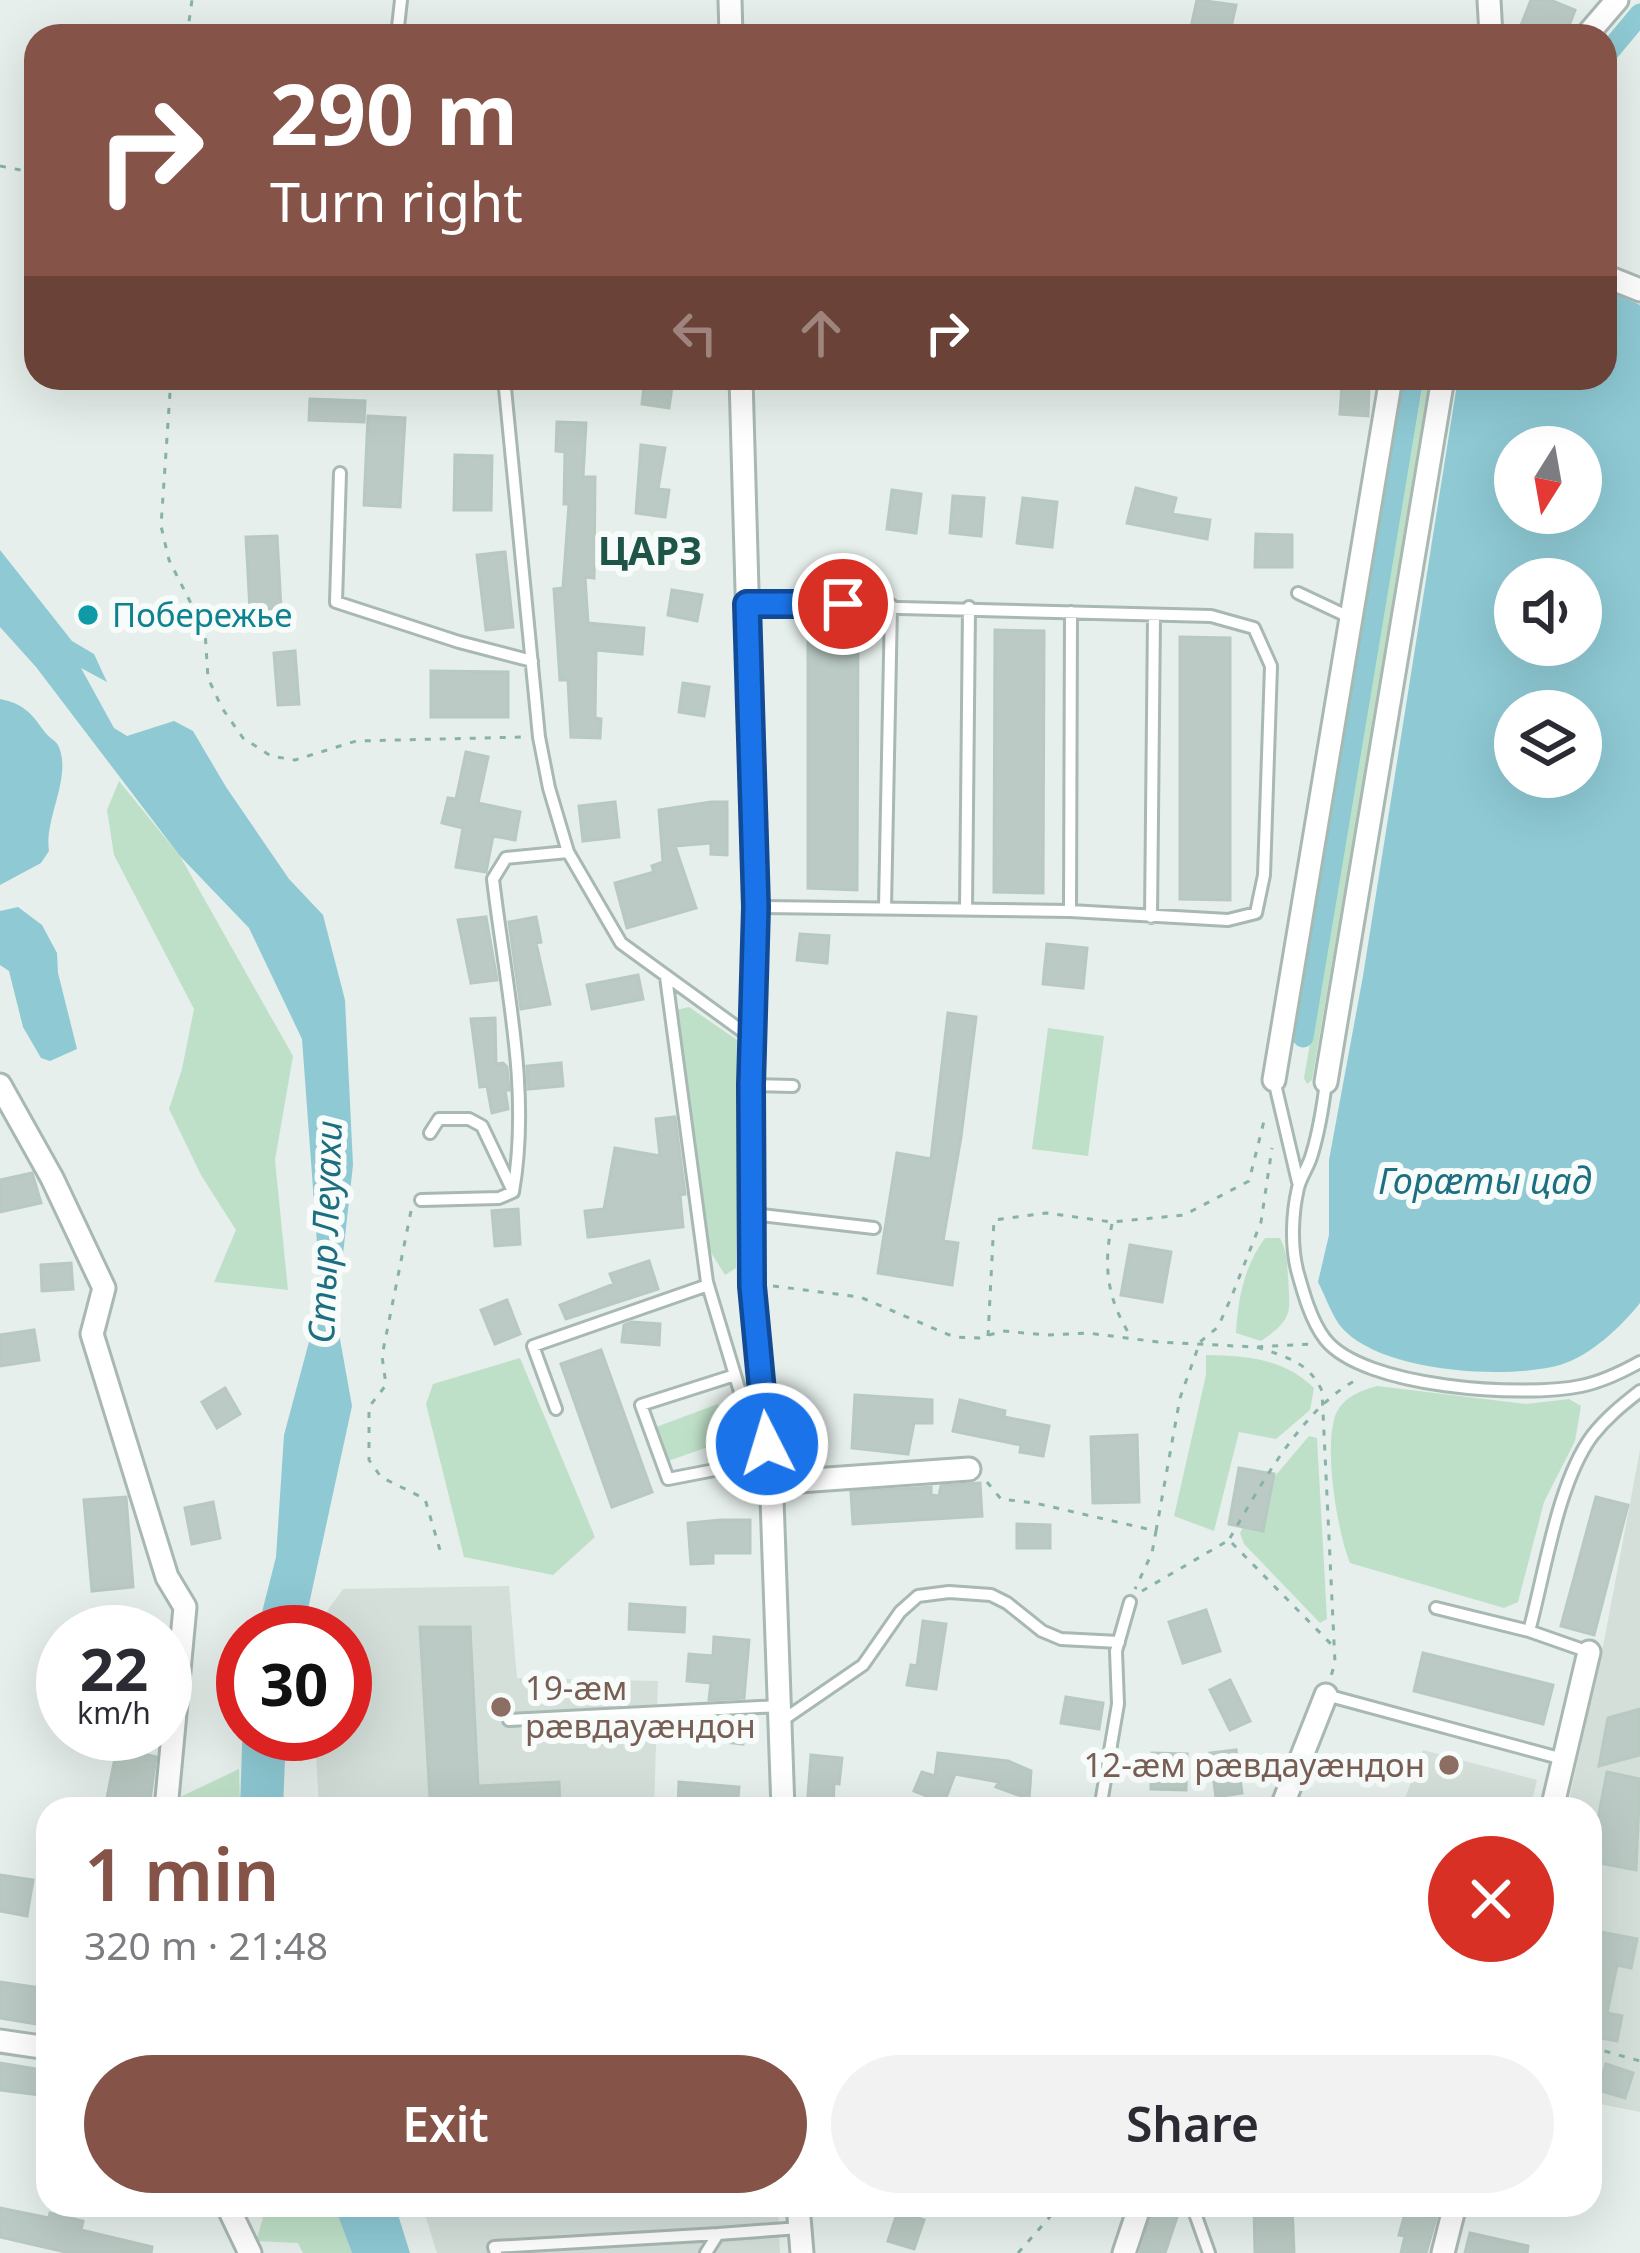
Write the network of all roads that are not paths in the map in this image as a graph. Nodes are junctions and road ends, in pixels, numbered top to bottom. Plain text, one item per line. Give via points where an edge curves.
1 (1617, 0) edge
2 (1596, 24) edge
3 (504, 390) edge
4 (741, 390) edge
5 (1389, 390) edge
6 (1441, 390) edge
7 (340, 473) dead end
8 (1298, 592) dead end
9 (747, 604) junction
10 (891, 605) junction
11 (969, 607) junction
12 (1071, 612) junction
13 (1154, 616) junction
14 (1352, 618) junction
15 (532, 661) junction
16 (568, 852) junction
17 (756, 907) junction
18 (885, 908) junction
19 (966, 909) junction
20 (1070, 910) junction
21 (1151, 917) junction
22 (666, 976) junction
23 (752, 1038) junction
24 (1274, 1080) joint
25 (1325, 1082) joint
26 (0, 1085) edge
27 (751, 1085) junction
28 (794, 1086) dead end
29 (430, 1133) dead end
30 (1298, 1184) junction
31 (514, 1192) junction
32 (421, 1200) road end
33 (752, 1214) junction
34 (874, 1228) dead end
35 (708, 1285) junction
36 (1640, 1362) edge
37 (735, 1375) junction
38 (1640, 1391) edge
39 (556, 1409) dead end
40 (761, 1461) junction
41 (969, 1469) road end
42 (772, 1491) junction
43 (1130, 1602) road end
44 (1436, 1608) dead end
45 (1529, 1631) junction
46 (1119, 1642) junction
47 (1589, 1652) joint
48 (1326, 1695) joint
49 (781, 1714) junction
50 (509, 1720) dead end
51 (1564, 1759) junction
52 (167, 1797) edge
53 (783, 1797) edge
54 (1102, 1797) edge
55 (1286, 1797) edge
56 (1555, 1797) edge
57 (0, 2042) edge
58 (36, 2046) edge
59 (233, 2217) edge
60 (794, 2217) edge
61 (799, 2217) edge
62 (1135, 2217) edge
63 (1196, 2217) edge
64 (1452, 2217) edge
65 (718, 2234) junction
66 (250, 2253) edge
67 (496, 2253) edge
68 (706, 2253) edge
69 (802, 2253) edge
70 (1124, 2253) edge
71 (1209, 2253) edge
72 (1443, 2253) edge

1 - 2 street
3 - 15 lane
4 - 9 street
5 - 14 street
6 - 25 street
7 - 15 lane via 337,602
8 - 14 lane
9 - 10 lane
9 - 17 street
10 - 11 lane
10 - 18 lane
11 - 12 lane
11 - 19 lane
12 - 13 lane
12 - 20 lane
13 - 21 lane
13 - 21 lane via 1211,616 1254,628 1271,666 1256,913
14 - 24 street
15 - 16 lane via 539,737
16 - 22 lane via 621,943
16 - 31 lane via 506,858 493,879 521,1092
17 - 18 lane
17 - 23 street
18 - 19 lane
19 - 20 lane
20 - 21 lane
22 - 23 lane
22 - 35 lane
23 - 27 street
24 - 30 lane
25 - 30 lane
26 - 52 street via 104,1288 92,1334 167,1577 185,1607
27 - 28 lane
27 - 33 street
29 - 31 lane via 439,1119 482,1126
30 - 36 lane via 1293,1239 1311,1312 1336,1349 1376,1370 1532,1391 1582,1386
31 - 32 lane
33 - 34 lane
33 - 42 street
35 - 37 lane
35 - 39 lane via 533,1346
37 - 40 lane
37 - 40 lane via 641,1405 668,1480
38 - 45 lane via 1581,1454
40 - 42 lane
41 - 42 street
42 - 49 street
43 - 46 lane
44 - 45 lane
45 - 47 lane
46 - 49 lane via 1061,1639 991,1595 918,1596 863,1665
46 - 54 lane
47 - 51 street
48 - 51 lane
48 - 55 street
49 - 50 lane
49 - 53 street
51 - 56 street
57 - 58 street
59 - 66 street
60 - 65 lane
61 - 69 street
62 - 70 street
63 - 71 lane
64 - 72 street
65 - 67 lane via 494,2247
65 - 68 lane

